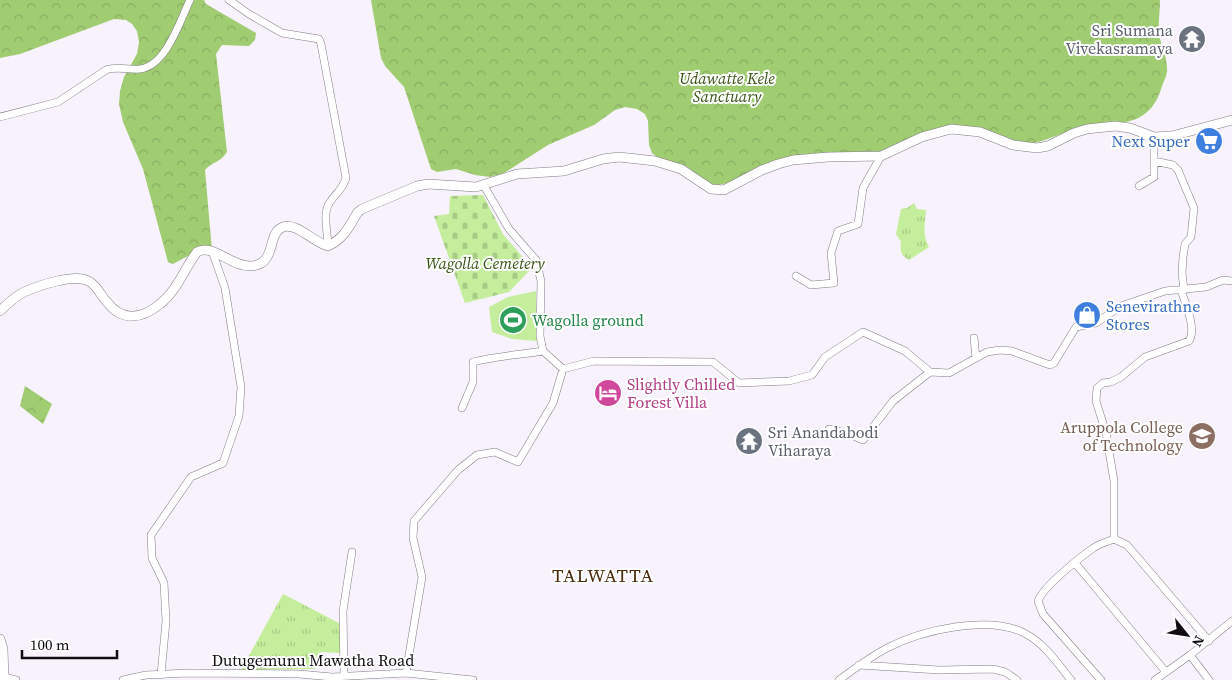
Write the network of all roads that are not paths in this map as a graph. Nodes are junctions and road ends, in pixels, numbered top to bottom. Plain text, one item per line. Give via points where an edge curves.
1 (190, 0) edge
2 (229, 0) edge
3 (0, 117) edge
4 (1232, 120) edge
5 (1154, 137) junction
6 (881, 156) junction
7 (1154, 161) junction
8 (483, 184) junction
9 (1140, 186) dead end
10 (328, 246) junction
11 (212, 251) junction
12 (796, 276) dead end
13 (1232, 281) edge
14 (1182, 290) junction
15 (0, 311) edge
16 (974, 338) dead end
17 (543, 351) junction
18 (976, 358) junction
19 (564, 369) junction
20 (930, 372) junction
21 (462, 408) dead end
22 (829, 430) dead end
23 (1114, 539) junction
24 (352, 552) dead end
25 (1075, 563) junction
26 (1232, 621) edge
27 (0, 639) edge
28 (1209, 641) junction
29 (1190, 655) junction
30 (859, 665) junction
31 (406, 672) junction
32 (1166, 672) junction
33 (161, 675) junction
34 (344, 676) junction
35 (4, 679) edge
36 (16, 680) edge
37 (122, 680) edge
38 (473, 680) edge
39 (839, 680) edge
40 (1017, 680) edge
41 (1071, 680) edge
42 (1101, 680) edge
43 (1155, 680) edge
44 (1209, 680) edge

1 - 3 street via 164,52 153,65 142,69 106,70 58,102
2 - 10 street via 282,32 319,39 346,178 344,186 326,210
4 - 5 main road via 1172,136
5 - 6 main road via 1130,128 1105,126 1074,133 1048,146 1024,148 980,132 951,129 922,137
5 - 7 street
6 - 8 main road via 793,160 762,170 724,190 711,189 681,169 655,161 619,157 564,171 517,174
6 - 12 street via 863,188 858,224 838,231 831,253 834,283 811,285
7 - 9 street via 1154,177
7 - 14 street via 1173,165 1178,170 1194,208 1191,237 1185,244 1183,257
8 - 10 main road via 469,188 436,184 417,186 362,209 345,236
8 - 17 street via 509,229 536,260 541,281 540,336
10 - 11 main road via 286,226 276,233 268,257 260,264 240,265
11 - 15 main road via 201,249 196,252 161,304 137,317 124,316 114,310 90,281 79,279 64,279 36,288 17,297
11 - 33 street via 226,288 241,387 240,416 223,463 191,477 151,535 152,558 164,583 166,621
13 - 14 street
14 - 18 street via 1165,291 1121,306 1096,323 1076,327 1050,365 1012,351 987,352
14 - 23 street via 1192,338 1145,357 1121,377 1097,388 1096,401 1106,433 1114,481
16 - 18 street
17 - 19 street
17 - 21 street via 495,356 473,362 473,382
18 - 20 street via 949,373
19 - 20 street via 594,361 713,362 739,383 789,381 812,375 825,357 863,332 905,351
19 - 31 street via 553,403 518,462 496,452 477,455 458,470 414,521 422,577
20 - 22 street via 893,401 863,440
23 - 25 street via 1094,548
23 - 28 street via 1127,545
24 - 34 street via 344,611
25 - 32 street
25 - 42 street via 1047,588 1038,601 1043,614
26 - 28 street
27 - 35 main road
28 - 29 street
29 - 32 street
29 - 44 street
30 - 39 street
30 - 40 street via 939,670 993,669
30 - 41 street via 912,637 959,626 988,624 1008,627 1042,644
31 - 34 street, Dutugemunu Mawatha Road
31 - 38 street, Dutugemunu Mawatha Road
32 - 43 street
33 - 34 street, Dutugemunu Mawatha Road
33 - 37 street, Dutugemunu Mawatha Road
35 - 36 street

